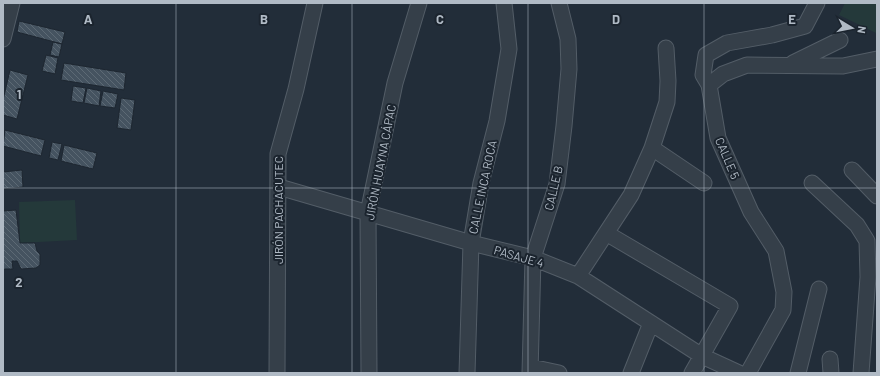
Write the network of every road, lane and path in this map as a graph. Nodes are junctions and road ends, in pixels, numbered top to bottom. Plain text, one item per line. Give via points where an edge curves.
1 (12, 3) edge
2 (315, 3) edge
3 (418, 3) edge
4 (504, 3) edge
5 (559, 3) edge
6 (817, 3) edge
7 (3, 38) edge
8 (840, 40) dead end
9 (666, 48) dead end
10 (877, 59) edge
11 (790, 64) junction
12 (709, 85) junction
13 (652, 148) junction
14 (852, 170) dead end
15 (704, 183) dead end
16 (812, 183) dead end
17 (279, 187) junction
18 (877, 196) edge
19 (368, 213) junction
20 (606, 234) junction
21 (471, 243) junction
22 (533, 258) junction
23 (578, 276) junction
24 (819, 289) dead end
25 (651, 323) junction
26 (702, 356) junction
27 (530, 370) edge
28 (277, 373) edge
29 (369, 373) edge
30 (467, 373) edge
31 (559, 373) edge
32 (631, 373) edge
33 (692, 373) edge
34 (739, 373) edge
35 (748, 373) edge
36 (798, 373) edge
37 (861, 373) edge

1 - 7 street
2 - 17 street, JIRÓN PACHACUTEC via 296,89 278,154
3 - 19 street, JIRÓN HUAYNA CÁPAC via 395,83
4 - 21 street, CALLE INCA ROCA via 509,49 497,121
5 - 22 street, CALLE B via 568,39 569,69 564,126 556,184
6 - 12 street, CALLE 5 via 805,26 772,36 727,43 706,55 703,75
8 - 11 street
9 - 13 street via 667,102
10 - 11 street via 842,66
11 - 12 street via 747,64 723,74
12 - 35 street, CALLE 5 via 718,138 751,212 776,251 784,292 783,310
13 - 15 street
13 - 20 street via 631,195
14 - 18 street
16 - 37 street via 858,225 867,241 868,276
17 - 19 street, PASAJE 4
17 - 28 street, JIRÓN PACHACUTEC
19 - 21 street, PASAJE 4
19 - 29 street, JIRÓN HUAYNA CÁPAC
20 - 23 street
20 - 26 street via 730,306
21 - 22 street, PASAJE 4
21 - 30 street, CALLE INCA ROCA
22 - 23 street, PASAJE 4
22 - 27 street, CALLE B
23 - 25 street, PASAJE 4
24 - 36 street
25 - 26 street, PASAJE 4
25 - 32 street
26 - 33 street
26 - 34 street, PASAJE 4
27 - 31 street

